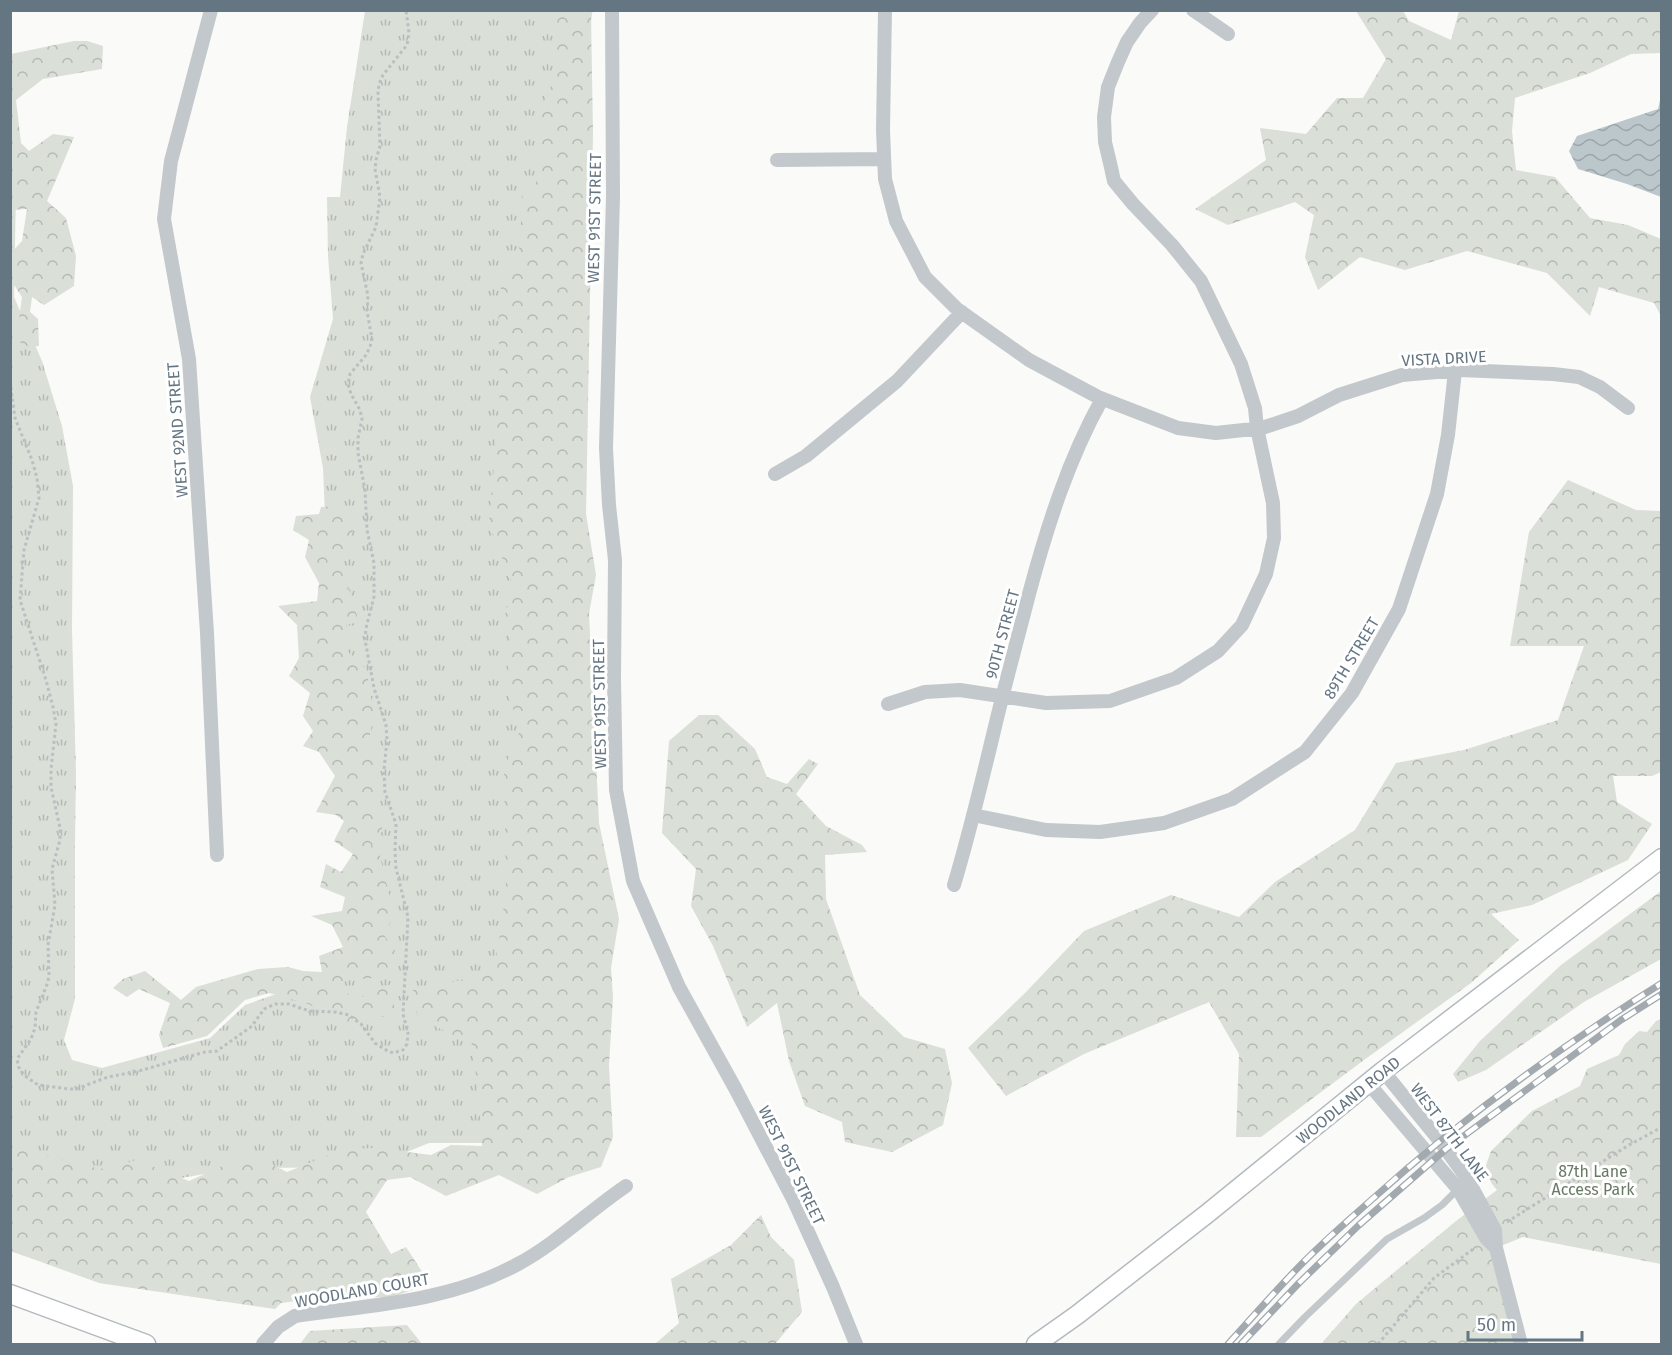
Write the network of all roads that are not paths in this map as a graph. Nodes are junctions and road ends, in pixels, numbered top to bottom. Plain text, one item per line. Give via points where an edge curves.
1 (211, 10) edge
2 (612, 10) edge
3 (885, 10) edge
4 (1152, 10) edge
5 (1193, 10) edge
6 (1228, 34) dead end
7 (884, 159) junction
8 (777, 160) dead end
9 (962, 312) junction
10 (1455, 371) junction
11 (1102, 399) junction
12 (1628, 408) dead end
13 (1260, 428) junction
14 (775, 474) dead end
15 (1002, 695) junction
16 (888, 704) dead end
17 (973, 815) junction
18 (216, 855) dead end
19 (1662, 858) edge
20 (954, 885) dead end
21 (1383, 1071) junction
22 (1368, 1084) junction
23 (626, 1186) dead end
24 (1458, 1189) junction
25 (1492, 1239) junction
26 (10, 1294) edge
27 (146, 1344) edge
28 (263, 1344) edge
29 (856, 1344) edge
30 (1036, 1344) edge
31 (1279, 1344) edge
32 (1521, 1344) edge

1 - 18 street, WEST 92ND STREET via 171,161 164,219 189,359 207,633
2 - 29 street, WEST 91ST STREET via 613,197 606,448 615,560 616,790 633,881 679,987 794,1202
3 - 7 street, VISTA DRIVE
4 - 13 street via 1127,42 1108,87 1105,142 1114,181 1201,281 1241,364
5 - 6 street
7 - 8 street
7 - 9 street, VISTA DRIVE via 896,221 925,277
9 - 11 street, VISTA DRIVE via 1029,360
9 - 14 street via 897,381 807,456
10 - 12 street, VISTA DRIVE via 1579,377
10 - 13 street, VISTA DRIVE via 1402,375 1339,395 1298,416
10 - 17 street, 89TH STREET via 1437,494 1399,609 1352,693 1305,752 1232,799 1164,823 1100,832 1046,830
11 - 13 street, VISTA DRIVE via 1178,428 1216,433
11 - 15 street, 90TH STREET via 1061,489
13 - 15 street via 1273,503 1274,538 1266,574 1242,625 1218,651 1176,678 1110,701 1046,703
15 - 16 street via 960,690 925,692
15 - 17 street, 90TH STREET
17 - 20 street, 90TH STREET
19 - 21 main road, WOODLAND ROAD
21 - 22 main road, WOODLAND ROAD
21 - 25 street, WEST 87TH LANE via 1468,1180
22 - 24 street, WEST 87TH LANE
22 - 30 main road, WOODLAND ROAD via 1198,1221
23 - 28 street, WOODLAND COURT via 561,1236 488,1279 416,1300 295,1316
24 - 25 street, WEST 87TH LANE
24 - 31 lane via 1424,1218 1387,1239
25 - 32 street, WEST 87TH LANE
26 - 27 main road

